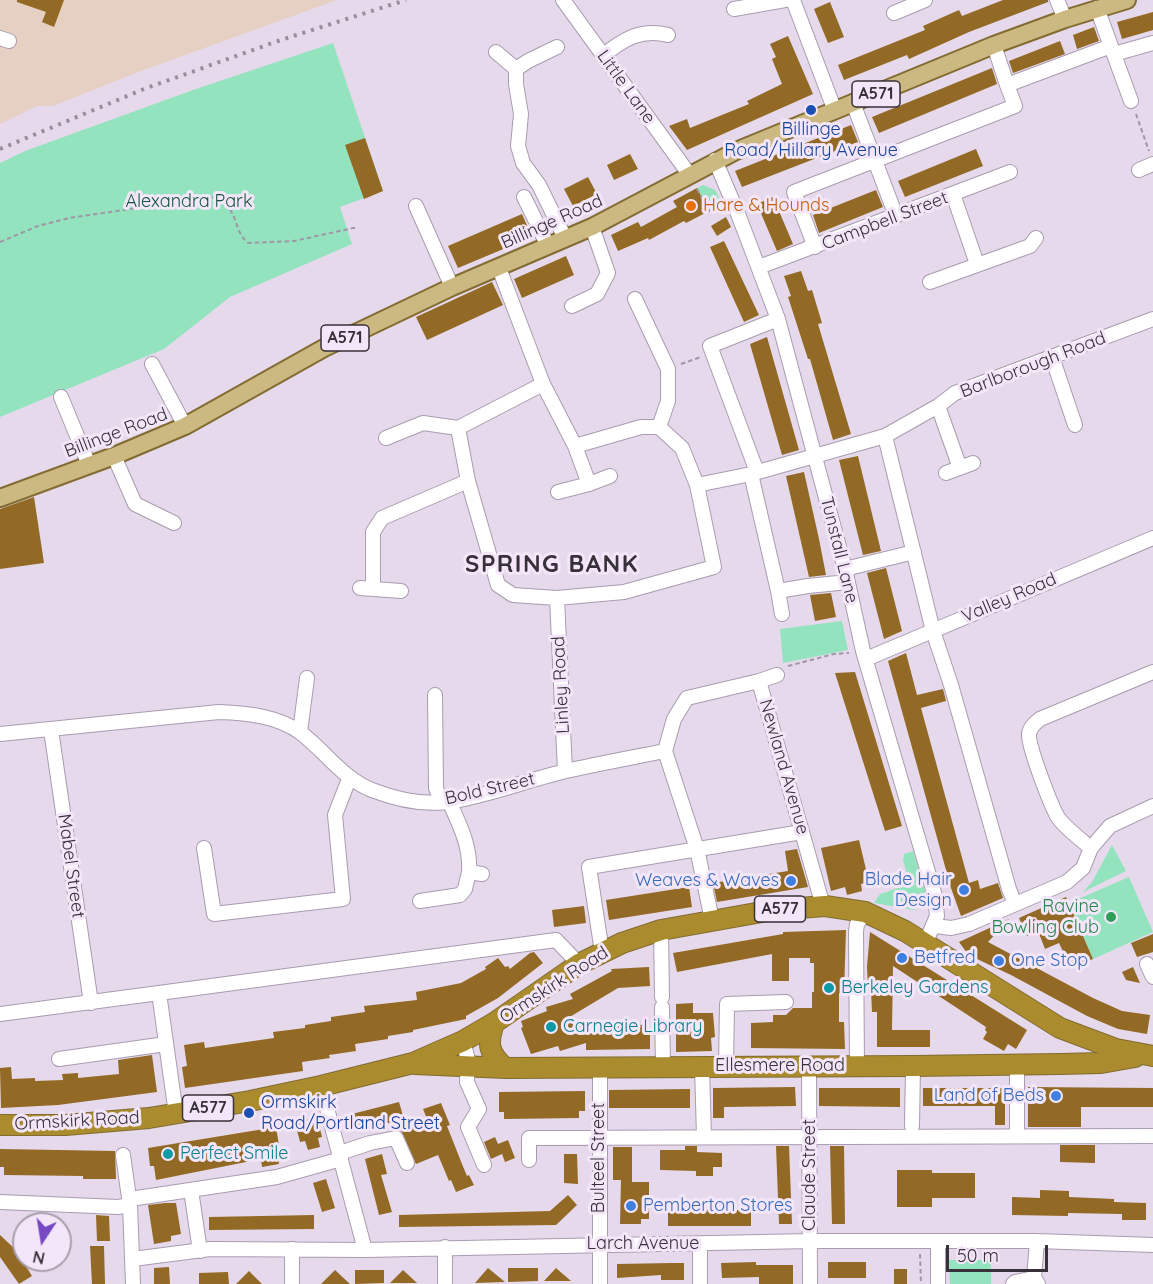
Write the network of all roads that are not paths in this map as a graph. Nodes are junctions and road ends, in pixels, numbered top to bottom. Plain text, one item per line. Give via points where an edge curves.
1 (562, 0) edge
2 (785, 0) edge
3 (793, 0) edge
4 (925, 0) edge
5 (1057, 0) edge
6 (1127, 0) edge
7 (1097, 8) junction
8 (734, 9) dead end
9 (894, 13) dead end
10 (650, 17) dead end
11 (1065, 19) junction
12 (651, 32) junction
13 (668, 35) dead end
14 (1153, 43) edge
15 (994, 45) junction
16 (557, 47) dead end
17 (1112, 50) junction
18 (496, 52) dead end
19 (603, 56) junction
20 (516, 69) junction
21 (1008, 85) junction
22 (1131, 101) road end
23 (853, 104) junction
24 (835, 111) junction
25 (1151, 158) edge
26 (715, 160) junction
27 (875, 162) junction
28 (1139, 170) dead end
29 (1010, 172) dead end
30 (689, 174) junction
31 (953, 194) junction
32 (524, 197) dead end
33 (416, 206) dead end
34 (896, 216) junction
35 (592, 227) junction
36 (565, 238) junction
37 (548, 246) junction
38 (1034, 246) dead end
39 (815, 247) junction
40 (976, 264) junction
41 (759, 267) junction
42 (499, 268) junction
43 (930, 282) dead end
44 (452, 287) junction
45 (635, 299) dead end
46 (572, 306) dead end
47 (778, 319) junction
48 (1153, 319) edge
49 (1052, 357) junction
50 (152, 364) dead end
51 (543, 384) junction
52 (61, 397) dead end
53 (938, 406) junction
54 (1075, 425) dead end
55 (186, 426) junction
56 (659, 427) junction
57 (458, 428) junction
58 (885, 436) junction
59 (386, 438) dead end
60 (574, 446) junction
61 (114, 456) junction
62 (816, 457) junction
63 (89, 465) junction
64 (959, 468) dead end
65 (754, 473) junction
66 (610, 476) dead end
67 (468, 481) junction
68 (589, 484) junction
69 (697, 485) junction
70 (558, 492) dead end
71 (0, 498) edge
72 (174, 523) dead end
73 (1153, 538) edge
74 (914, 552) junction
75 (846, 575) junction
76 (400, 591) dead end
77 (778, 591) junction
78 (557, 598) junction
79 (782, 614) dead end
80 (933, 631) junction
81 (864, 655) junction
82 (1153, 672) edge
83 (777, 675) road end
84 (307, 678) dead end
85 (759, 681) junction
86 (435, 695) dead end
87 (51, 730) junction
88 (300, 732) junction
89 (0, 734) edge
90 (664, 752) junction
91 (565, 771) junction
92 (350, 779) junction
93 (445, 802) junction
94 (1153, 806) edge
95 (802, 832) junction
96 (204, 848) dead end
97 (1091, 848) junction
98 (697, 849) junction
99 (420, 901) dead end
100 (1015, 904) junction
101 (825, 906) junction
102 (865, 912) junction
103 (712, 920) junction
104 (934, 926) junction
105 (661, 930) junction
106 (925, 944) junction
107 (602, 952) junction
108 (579, 964) junction
109 (1147, 964) dead end
110 (1153, 977) edge
111 (159, 993) junction
112 (786, 1002) dead end
113 (91, 1003) junction
114 (0, 1014) edge
115 (494, 1023) junction
116 (1060, 1028) junction
117 (463, 1041) junction
118 (166, 1044) junction
119 (1150, 1056) edge
120 (59, 1059) dead end
121 (413, 1063) junction
122 (1017, 1064) junction
123 (1060, 1064) junction
124 (809, 1066) junction
125 (857, 1066) junction
126 (913, 1066) junction
127 (468, 1067) junction
128 (663, 1067) junction
129 (702, 1067) junction
130 (726, 1067) junction
131 (505, 1068) junction
132 (600, 1068) junction
133 (321, 1086) junction
134 (176, 1113) junction
135 (0, 1125) edge
136 (912, 1126) dead end
137 (1017, 1130) dead end
138 (809, 1136) junction
139 (1153, 1136) edge
140 (599, 1137) junction
141 (704, 1137) junction
142 (123, 1155) dead end
143 (341, 1156) junction
144 (529, 1160) dead end
145 (407, 1163) dead end
146 (484, 1165) dead end
147 (191, 1190) junction
148 (0, 1202) edge
149 (130, 1202) junction
150 (810, 1241) junction
151 (1037, 1241) junction
152 (938, 1242) junction
153 (700, 1244) junction
154 (599, 1245) junction
155 (1153, 1245) edge
156 (445, 1247) junction
157 (292, 1249) junction
158 (365, 1250) junction
159 (200, 1251) junction
160 (133, 1259) junction
161 (1036, 1281) edge
162 (133, 1284) edge
163 (292, 1284) edge
164 (445, 1284) edge
165 (600, 1284) edge
166 (700, 1284) edge
167 (810, 1284) edge
168 (938, 1284) edge
169 (1013, 1284) edge

1 - 19 street, Little Lane
2 - 8 street
3 - 24 street
4 - 9 street
5 - 11 street
6 - 7 main road, Billinge Road / A571
7 - 11 main road, Billinge Road / A571
7 - 17 street
10 - 12 street
11 - 15 main road, Billinge Road / A571
12 - 13 street
12 - 19 street via 628,38
14 - 17 street
15 - 21 street
15 - 23 main road, Billinge Road / A571
16 - 20 street
17 - 21 street
17 - 22 street
18 - 20 street
19 - 30 street, Little Lane
20 - 36 street via 520,155
21 - 27 street via 1015,106
23 - 24 main road, Billinge Road / A571
23 - 27 street
24 - 26 main road, Billinge Road / A571
25 - 28 street
26 - 30 main road, Billinge Road / A571
26 - 41 street, Tunstall Lane
27 - 34 street
27 - 39 street via 794,192
29 - 31 street, Campbell Street
30 - 35 main road, Billinge Road / A571
31 - 34 street, Campbell Street
31 - 40 street
32 - 37 street
33 - 44 street
34 - 39 street, Campbell Street
35 - 36 main road, Billinge Road / A571
35 - 46 street via 608,273 597,294
36 - 37 main road, Billinge Road / A571
37 - 42 main road, Billinge Road / A571
38 - 40 street
39 - 41 street, Campbell Street
40 - 43 street
41 - 47 street, Tunstall Lane
42 - 44 main road, Billinge Road / A571
42 - 51 street
44 - 55 main road, Billinge Road / A571 via 324,348
45 - 56 street via 668,369 668,401
47 - 62 street, Tunstall Lane
47 - 65 street via 711,350
48 - 49 street, Barlborough Road
49 - 53 street, Barlborough Road via 955,393
49 - 54 street via 1075,404
50 - 55 street
51 - 57 street
51 - 60 street
52 - 63 street
53 - 58 street, Barlborough Road
53 - 64 street
55 - 61 main road, Billinge Road / A571
56 - 60 street via 641,427
56 - 69 street via 682,448
57 - 59 street via 423,423
57 - 67 street
58 - 62 street, Barlborough Road
58 - 74 street
60 - 68 street
61 - 63 main road, Billinge Road / A571
61 - 72 street via 135,504
62 - 65 street, Barlborough Road
62 - 75 street, Tunstall Lane
63 - 71 main road, Billinge Road / A571
65 - 69 street, Barlborough Road
65 - 77 street
66 - 68 street
67 - 76 street via 382,518 373,532 367,589
67 - 78 street via 498,585 513,596
68 - 70 street
69 - 78 street via 714,567 624,592
73 - 80 street, Valley Road
74 - 75 street
74 - 80 street
75 - 77 street
75 - 81 street, Tunstall Lane
77 - 79 street
78 - 91 street, Linley Road
80 - 81 street, Valley Road
80 - 100 street
81 - 104 street, Tunstall Lane via 936,897 938,916
82 - 97 street via 1040,719 1029,730 1054,812
83 - 85 street
84 - 88 street
85 - 90 street, Newland Avenue via 687,698 674,719
85 - 95 street, Newland Avenue
86 - 93 street via 436,788
87 - 88 street, Bold Street via 219,712 275,720
87 - 89 street, Bold Street
87 - 113 street, Mabel Street
88 - 92 street, Bold Street
90 - 91 street, Bold Street
90 - 98 street
91 - 93 street, Bold Street
92 - 93 street, Bold Street via 398,800
92 - 96 street via 335,815 343,899 214,914
93 - 99 street via 466,842 476,873 460,895
94 - 97 street via 1110,826
95 - 98 street
95 - 101 street, Newland Avenue
97 - 100 street via 1083,868 1067,882
98 - 103 street
98 - 107 street via 589,867
100 - 104 street via 969,924
101 - 102 highway, Ormskirk Road / A577
101 - 103 highway, Ormskirk Road / A577
102 - 106 highway, Ormskirk Road / A577
102 - 125 street via 856,932
103 - 105 highway, Ormskirk Road / A577
104 - 106 street, Tunstall Lane
105 - 107 highway, Ormskirk Road / A577
105 - 128 street
106 - 116 highway, Ormskirk Road / A577
107 - 108 highway, Ormskirk Road / A577
108 - 111 street via 556,940
108 - 115 highway, Ormskirk Road / A577
109 - 110 street
111 - 113 street
111 - 118 street
112 - 130 street via 727,1004
113 - 114 street
115 - 117 highway, Ormskirk Road / A577
115 - 131 highway via 490,1048
116 - 119 highway, Ormskirk Road / A577 via 1094,1042
116 - 123 highway via 1069,1049
117 - 121 highway, Ormskirk Road / A577
117 - 127 street
118 - 120 street
118 - 134 street
119 - 123 highway, Ellesmere Road / A577
121 - 127 highway, Ellesmere Road / A577
121 - 133 highway, Ormskirk Road / A577
122 - 123 highway, Ellesmere Road / A577
122 - 126 highway, Ellesmere Road / A577
122 - 137 street
124 - 125 highway, Ellesmere Road / A577
124 - 130 highway, Ellesmere Road / A577
124 - 138 street, Claude Street
125 - 126 highway, Ellesmere Road / A577
126 - 136 street
127 - 131 highway, Ellesmere Road / A577
127 - 146 street via 467,1082 479,1109 468,1127
128 - 129 highway, Ellesmere Road / A577
128 - 132 highway, Ellesmere Road / A577
129 - 130 highway, Ellesmere Road / A577
129 - 141 street
131 - 132 highway, Ellesmere Road / A577
132 - 140 street, Bulteel Street
133 - 134 highway, Ormskirk Road / A577
133 - 143 street
134 - 135 highway, Ormskirk Road / A577 via 88,1124
138 - 139 street
138 - 141 street
138 - 150 street, Claude Street
140 - 141 street
140 - 144 street via 529,1138
140 - 154 street, Bulteel Street
142 - 149 street
143 - 145 street via 370,1143 396,1138
143 - 147 street via 277,1177
143 - 158 street
147 - 149 street
147 - 159 street
148 - 149 street via 118,1207
149 - 160 street
150 - 152 street, Larch Avenue
150 - 153 street, Larch Avenue
150 - 167 street, Claude Street
151 - 152 street, Larch Avenue
151 - 155 street, Larch Avenue
151 - 161 street
152 - 168 street
153 - 154 street, Larch Avenue
153 - 166 street
154 - 156 street, Larch Avenue
154 - 165 street, Bulteel Street
156 - 158 street, Larch Avenue
156 - 164 street
157 - 158 street, Larch Avenue
157 - 159 street, Larch Avenue
157 - 163 street
159 - 160 street, Larch Avenue
160 - 162 street
161 - 169 street

